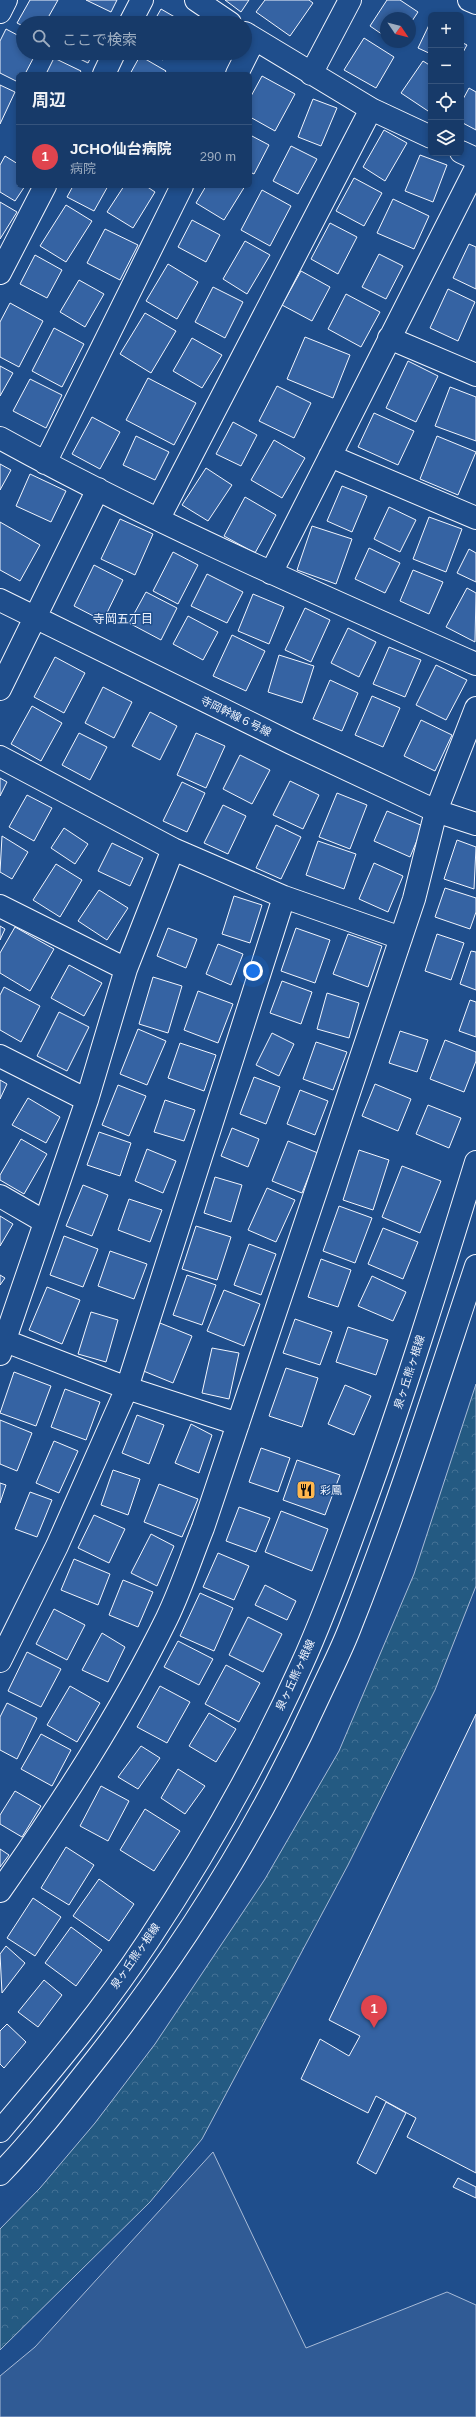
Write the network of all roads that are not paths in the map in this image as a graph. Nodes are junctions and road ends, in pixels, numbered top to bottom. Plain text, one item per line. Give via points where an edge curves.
1 (6, 0) edge
2 (142, 0) edge
3 (196, 0) edge
4 (350, 0) edge
5 (470, 0) edge
6 (476, 3) edge
7 (0, 12) edge
8 (134, 16) edge
9 (220, 16) edge
10 (252, 37) edge
11 (111, 60) edge
12 (242, 60) edge
13 (105, 72) edge
14 (238, 72) edge
15 (311, 74) junction
16 (371, 109) junction
17 (428, 136) edge
18 (464, 153) edge
19 (476, 159) edge
20 (476, 168) edge
21 (44, 188) edge
22 (181, 188) edge
23 (0, 273) edge
24 (389, 338) junction
25 (476, 375) edge
26 (0, 438) edge
27 (330, 456) junction
28 (45, 462) junction
29 (98, 489) junction
30 (159, 518) junction
31 (476, 518) edge
32 (271, 573) junction
33 (0, 600) edge
34 (36, 618) junction
35 (476, 664) edge
36 (0, 689) edge
37 (476, 708) edge
38 (0, 757) edge
39 (436, 811) junction
40 (476, 824) edge
41 (173, 849) junction
42 (284, 897) junction
43 (0, 906) edge
44 (401, 938) junction
45 (126, 970) junction
46 (0, 1056) edge
47 (87, 1100) junction
48 (476, 1162) edge
49 (0, 1196) edge
50 (45, 1222) junction
51 (476, 1266) edge
52 (2, 1345) edge
53 (127, 1388) junction
54 (238, 1424) junction
55 (0, 1661) edge
56 (0, 1891) edge
57 (0, 2131) edge
58 (0, 2174) edge

1 - 7 street
2 - 8 street
3 - 9 street
4 - 15 street
5 - 6 street
10 - 15 street
11 - 13 street
12 - 14 street
15 - 16 street
16 - 17 street
16 - 30 street
18 - 19 street
20 - 24 street
21 - 23 street
22 - 28 street
24 - 25 street
24 - 27 street
26 - 28 street
27 - 31 street
27 - 32 street
28 - 29 street
29 - 30 street
29 - 34 street
30 - 32 street
32 - 35 street
33 - 34 street, 寺岡幹線６号線
34 - 36 street
34 - 39 street, 寺岡幹線６号線
37 - 39 street
38 - 41 street
39 - 40 street, 寺岡幹線６号線
39 - 44 street via 414,899
41 - 42 street
41 - 45 street
42 - 44 street
42 - 53 street
43 - 45 street
44 - 54 street
45 - 47 street
46 - 47 street
47 - 50 street
48 - 57 street, 泉ヶ丘熊ヶ根線 via 386,1445 346,1554 303,1662 257,1758 147,1943 44,2079
49 - 50 street
50 - 52 street
51 - 58 street via 386,1533 351,1627 301,1736 263,1809 213,1896 144,1998 74,2088
52 - 53 street
53 - 54 street
53 - 55 street via 57,1546
54 - 56 street via 203,1528 167,1617 65,1799

